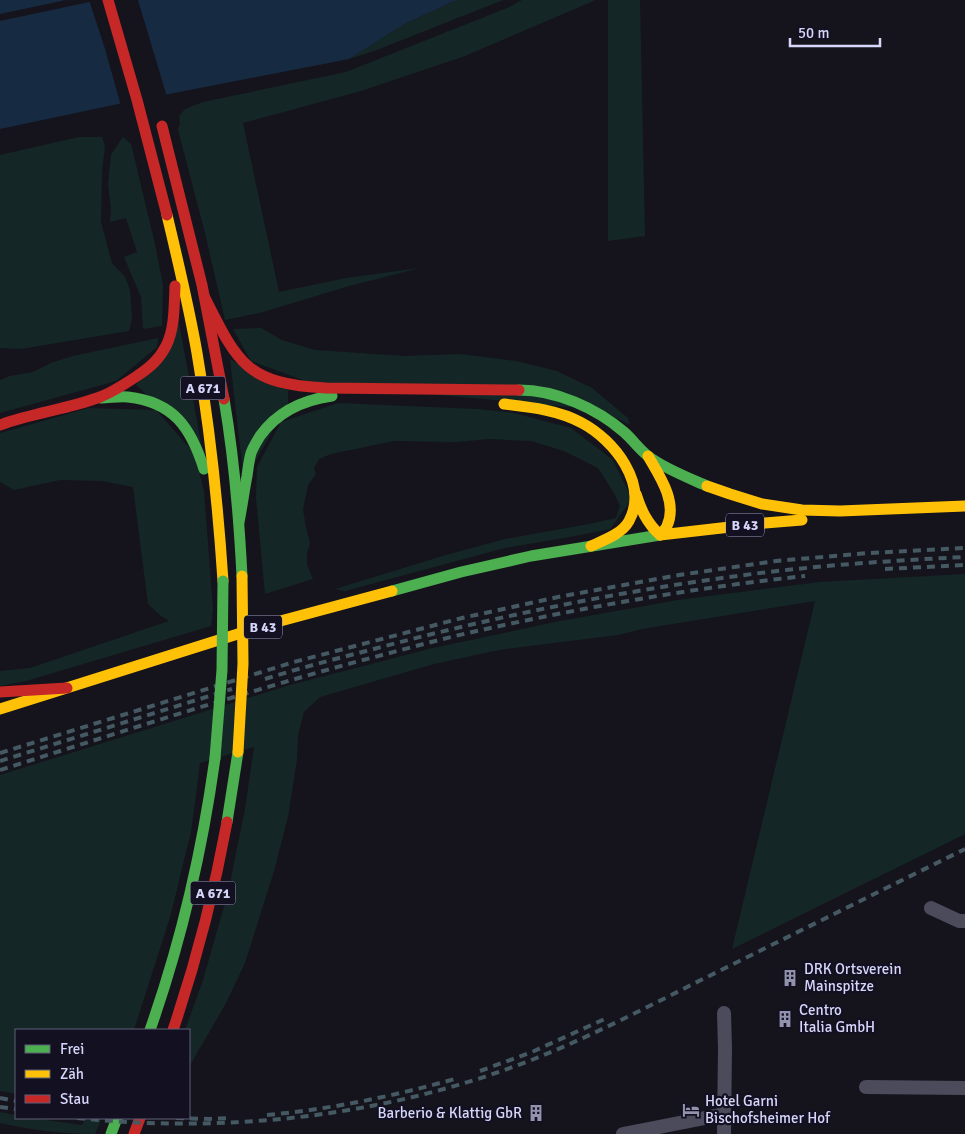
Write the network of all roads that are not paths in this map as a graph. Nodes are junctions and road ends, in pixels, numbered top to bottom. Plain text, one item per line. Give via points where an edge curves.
1 (108, 0) edge
2 (160, 116) dead end
3 (176, 252) junction
4 (205, 298) junction
5 (94, 399) junction
6 (0, 425) edge
7 (648, 456) junction
8 (636, 494) junction
9 (965, 506) edge
10 (896, 509) junction
11 (965, 516) edge
12 (830, 518) junction
13 (239, 522) junction
14 (220, 526) junction
15 (660, 536) junction
16 (591, 546) junction
17 (67, 688) junction
18 (0, 692) edge
19 (0, 709) edge
20 (931, 908) dead end
21 (965, 921) edge
22 (724, 1013) dead end
23 (150, 1029) edge
24 (173, 1029) edge
25 (866, 1087) dead end
26 (965, 1088) edge
27 (724, 1114) junction
28 (118, 1119) edge
29 (140, 1119) edge
30 (111, 1134) edge
31 (134, 1134) edge
32 (623, 1134) edge
33 (724, 1134) edge

1 - 3 main road, A 671 via 148,138
2 - 4 main road, A 671
3 - 5 main road via 173,320 162,353 150,368
3 - 14 main road, A 671 via 205,401
4 - 7 main road via 236,354 267,378 310,387 541,392 572,401 600,415 626,433
4 - 13 main road, A 671 via 224,400
5 - 6 main road
5 - 14 main road via 127,397 149,401 166,408 181,420 201,457
7 - 10 main road via 708,486 767,505 817,511
7 - 15 main road via 662,479 668,499 669,519
8 - 13 main road via 613,447 594,430 560,415 514,405 452,398 337,396 313,398 291,407 272,421 260,436 251,453
8 - 15 main road via 646,519
8 - 16 main road via 629,522 612,537
9 - 10 main road, B 43
10 - 12 main road, B 43
11 - 12 main road, B 43
12 - 15 main road, B 43
13 - 24 main road, A 671, bridge via 243,646 238,752 216,881 193,970
14 - 23 main road, A 671, bridge via 224,634 216,758 195,880 173,964
15 - 16 main road, B 43
16 - 17 main road, B 43 via 461,572 274,624
17 - 18 main road
17 - 19 main road, B 43
20 - 21 street
22 - 27 street
25 - 26 street
27 - 32 street
27 - 33 street
28 - 30 main road
29 - 31 main road

